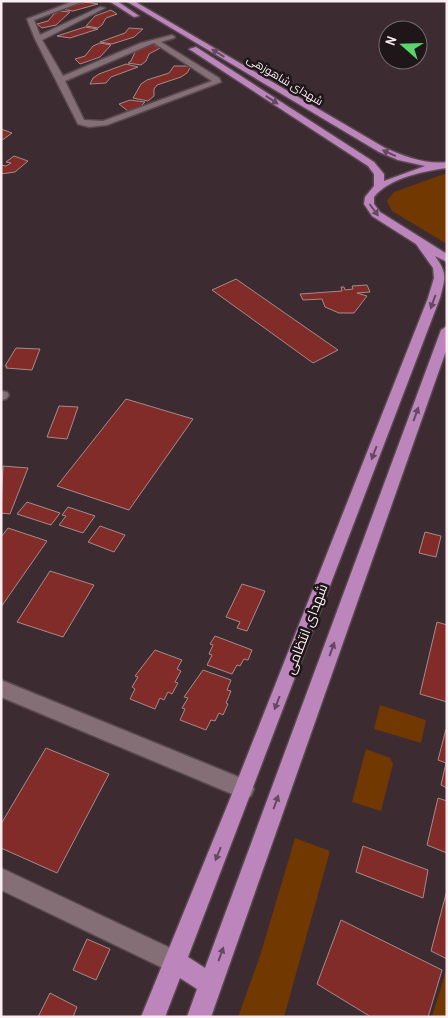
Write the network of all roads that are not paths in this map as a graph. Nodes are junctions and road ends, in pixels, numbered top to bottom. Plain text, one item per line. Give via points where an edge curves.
1 (81, 1) edge
2 (112, 1) edge
3 (129, 1) edge
4 (102, 8) dead end
5 (143, 20) dead end
6 (168, 25) junction
7 (172, 36) junction
8 (38, 38) junction
9 (155, 41) junction
10 (61, 80) junction
11 (447, 165) edge
12 (435, 166) junction
13 (379, 186) junction
14 (420, 242) junction
15 (447, 258) edge
16 (447, 330) edge
17 (356, 499) junction
18 (383, 506) junction
19 (1, 688) edge
20 (244, 789) junction
21 (1, 879) edge
22 (175, 962) junction
23 (210, 984) junction
24 (153, 1017) edge
25 (199, 1017) edge

1 - 8 street via 30,19
2 - 5 main road
3 - 6 main road, شهدای شاهوزهی
4 - 8 street
6 - 7 main road, شهدای شاهوزهی via 156,27
12 -> 6 main road, شهدای شاهوزهی via 382,150
7 - 9 street
7 -> 13 main road, شهدای شاهوزهی via 371,164 379,174
8 - 10 street
9 - 10 street
9 - 10 street via 217,82 96,125 81,122
11 - 12 main road
12 - 13 main road
13 -> 14 main road via 370,194 371,209
14 - 15 main road
14 -> 17 main road, شهدای انتظامی via 438,268 440,278
18 -> 16 main road
17 - 18 main road
17 -> 20 main road, شهدای انتظامی
23 -> 18 main road
19 - 20 street
20 -> 22 main road, شهدای انتظامی
21 - 22 street
22 - 23 main road
22 - 24 main road, شهدای انتظامی
23 - 25 main road

